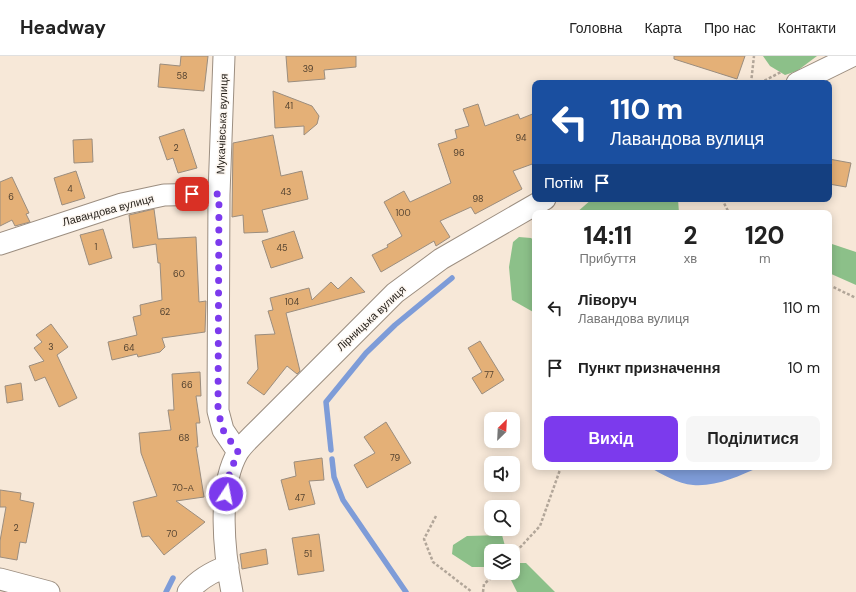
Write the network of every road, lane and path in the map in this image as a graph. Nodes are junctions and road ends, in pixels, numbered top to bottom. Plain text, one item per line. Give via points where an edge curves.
1 (224, 56) edge
2 (754, 56) edge
3 (852, 56) edge
4 (751, 80) edge
5 (803, 80) edge
6 (219, 194) junction
7 (540, 202) edge
8 (0, 244) edge
9 (832, 286) edge
10 (856, 298) edge
11 (238, 452) junction
12 (560, 470) edge
13 (436, 516) dead end
14 (520, 547) edge
15 (228, 566) junction
16 (0, 579) edge
17 (488, 580) edge
18 (49, 592) edge
19 (188, 592) edge
20 (232, 592) edge
21 (472, 592) edge
22 (483, 592) edge

1 - 6 street, Мукачівська вулиця
2 - 4 path
3 - 5 street
6 - 8 street, Лавандова вулиця via 164,195 122,204
6 - 11 street, Мукачівська вулиця via 218,411 223,430
7 - 11 street, Лірницька вулиця via 440,259 396,293 257,430
9 - 10 path
11 - 15 street via 228,478 223,509
12 - 14 path via 540,526
13 - 21 path via 424,539 433,562
15 - 19 street via 218,570
15 - 20 street
16 - 18 street
17 - 22 path via 484,584

